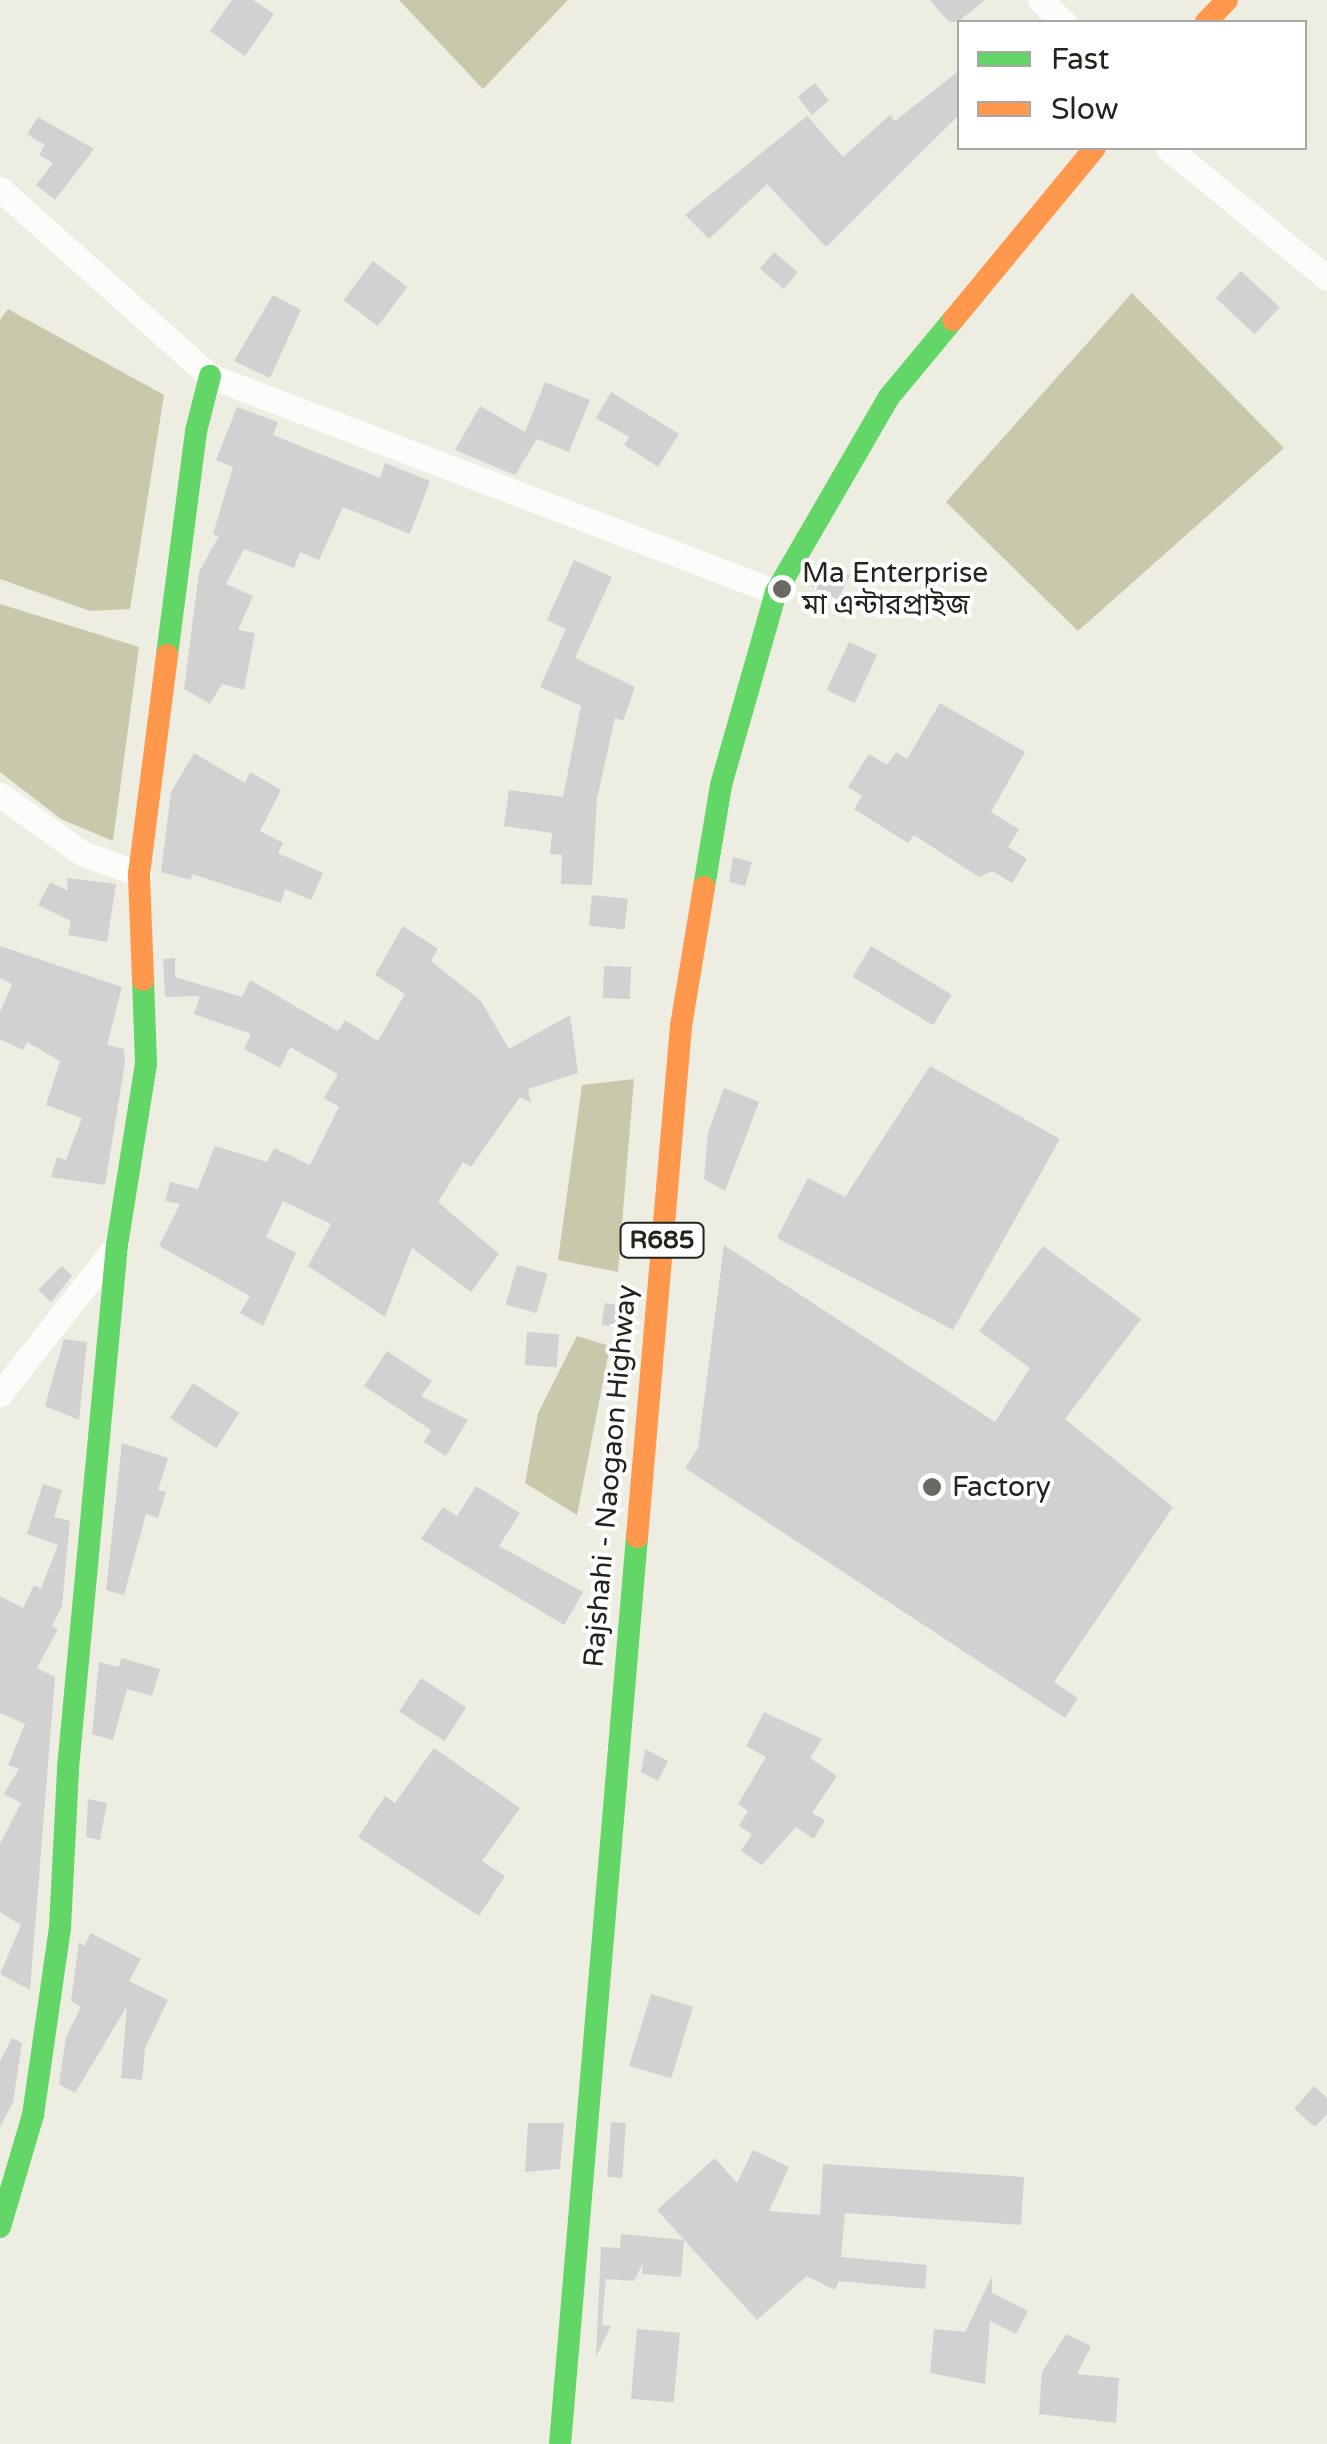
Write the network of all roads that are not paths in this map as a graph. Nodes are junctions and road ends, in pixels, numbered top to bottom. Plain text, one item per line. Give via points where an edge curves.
1 (1040, 0) edge
2 (1227, 0) edge
3 (1062, 20) edge
4 (1208, 20) edge
5 (1093, 150) edge
6 (1170, 150) edge
7 (0, 189) edge
8 (1327, 278) edge
9 (210, 376) junction
10 (776, 592) junction
11 (0, 795) edge
12 (139, 874) junction
13 (117, 1246) junction
14 (0, 1394) edge
15 (0, 2228) edge
16 (560, 2444) edge

1 - 3 street
2 - 4 main road
5 - 10 main road, Rajshahi - Naogaon Highway / R685 via 889,397
6 - 8 street
7 - 9 street
9 - 10 street
9 - 12 main road via 196,432
10 - 16 main road, Rajshahi - Naogaon Highway / R685 via 722,785 681,1026
11 - 12 street via 82,853
12 - 13 main road via 146,1064
13 - 14 street
13 - 15 main road via 68,1768 60,1928 34,2116

